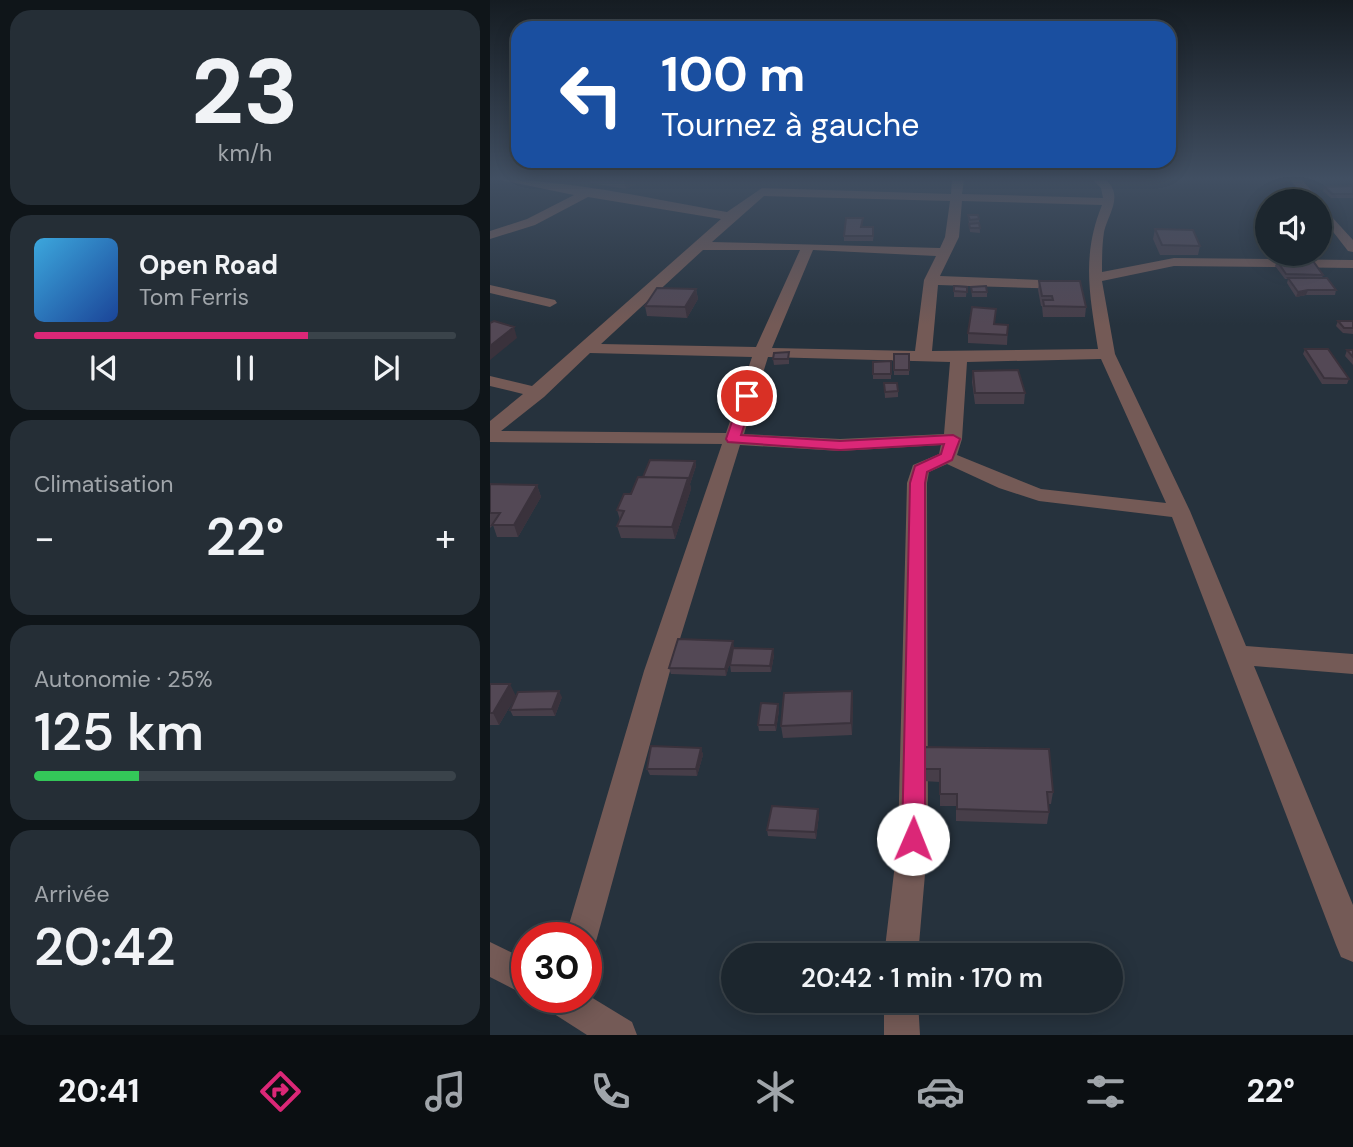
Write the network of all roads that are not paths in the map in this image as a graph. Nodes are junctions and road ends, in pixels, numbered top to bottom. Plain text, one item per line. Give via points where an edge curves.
1 (511, 228) edge
2 (716, 228) edge
3 (954, 228) edge
4 (1099, 228) edge
5 (1338, 228) edge
6 (490, 235) edge
7 (1350, 242) edge
8 (700, 246) junction
9 (808, 246) junction
10 (945, 253) junction
11 (1353, 264) edge
12 (931, 280) junction
13 (1095, 282) junction
14 (490, 289) edge
15 (550, 303) dead end
16 (584, 348) junction
17 (762, 352) junction
18 (1107, 354) junction
19 (923, 355) junction
20 (959, 357) junction
21 (490, 380) edge
22 (538, 393) junction
23 (490, 430) edge
24 (490, 436) edge
25 (733, 439) junction
26 (950, 448) junction
27 (1180, 511) junction
28 (1237, 655) junction
29 (1353, 664) edge
30 (586, 922) edge
31 (902, 943) edge
32 (1353, 943) edge
33 (490, 958) edge
34 (511, 970) edge
35 (586, 1013) edge
36 (901, 1013) edge
37 (619, 1035) edge
38 (902, 1035) edge

1 - 6 street
2 - 8 street
3 - 10 street
4 - 13 street
5 - 7 street
8 - 9 street
8 - 16 street
9 - 10 street
9 - 17 street
10 - 12 street
11 - 13 street via 1174,262
12 - 13 street
12 - 19 street
13 - 18 street
14 - 15 street
16 - 17 street
16 - 22 street
17 - 19 street
17 - 25 street
18 - 20 street
18 - 27 street
19 - 20 street
20 - 26 street
21 - 22 street
22 - 23 street
24 - 25 street
25 - 26 street
25 - 30 street via 657,671
26 - 27 street via 1006,484 1039,495
26 - 31 street via 920,470 917,483 913,839
27 - 28 street
28 - 29 street
28 - 32 street
33 - 34 street
35 - 37 street
36 - 38 street

